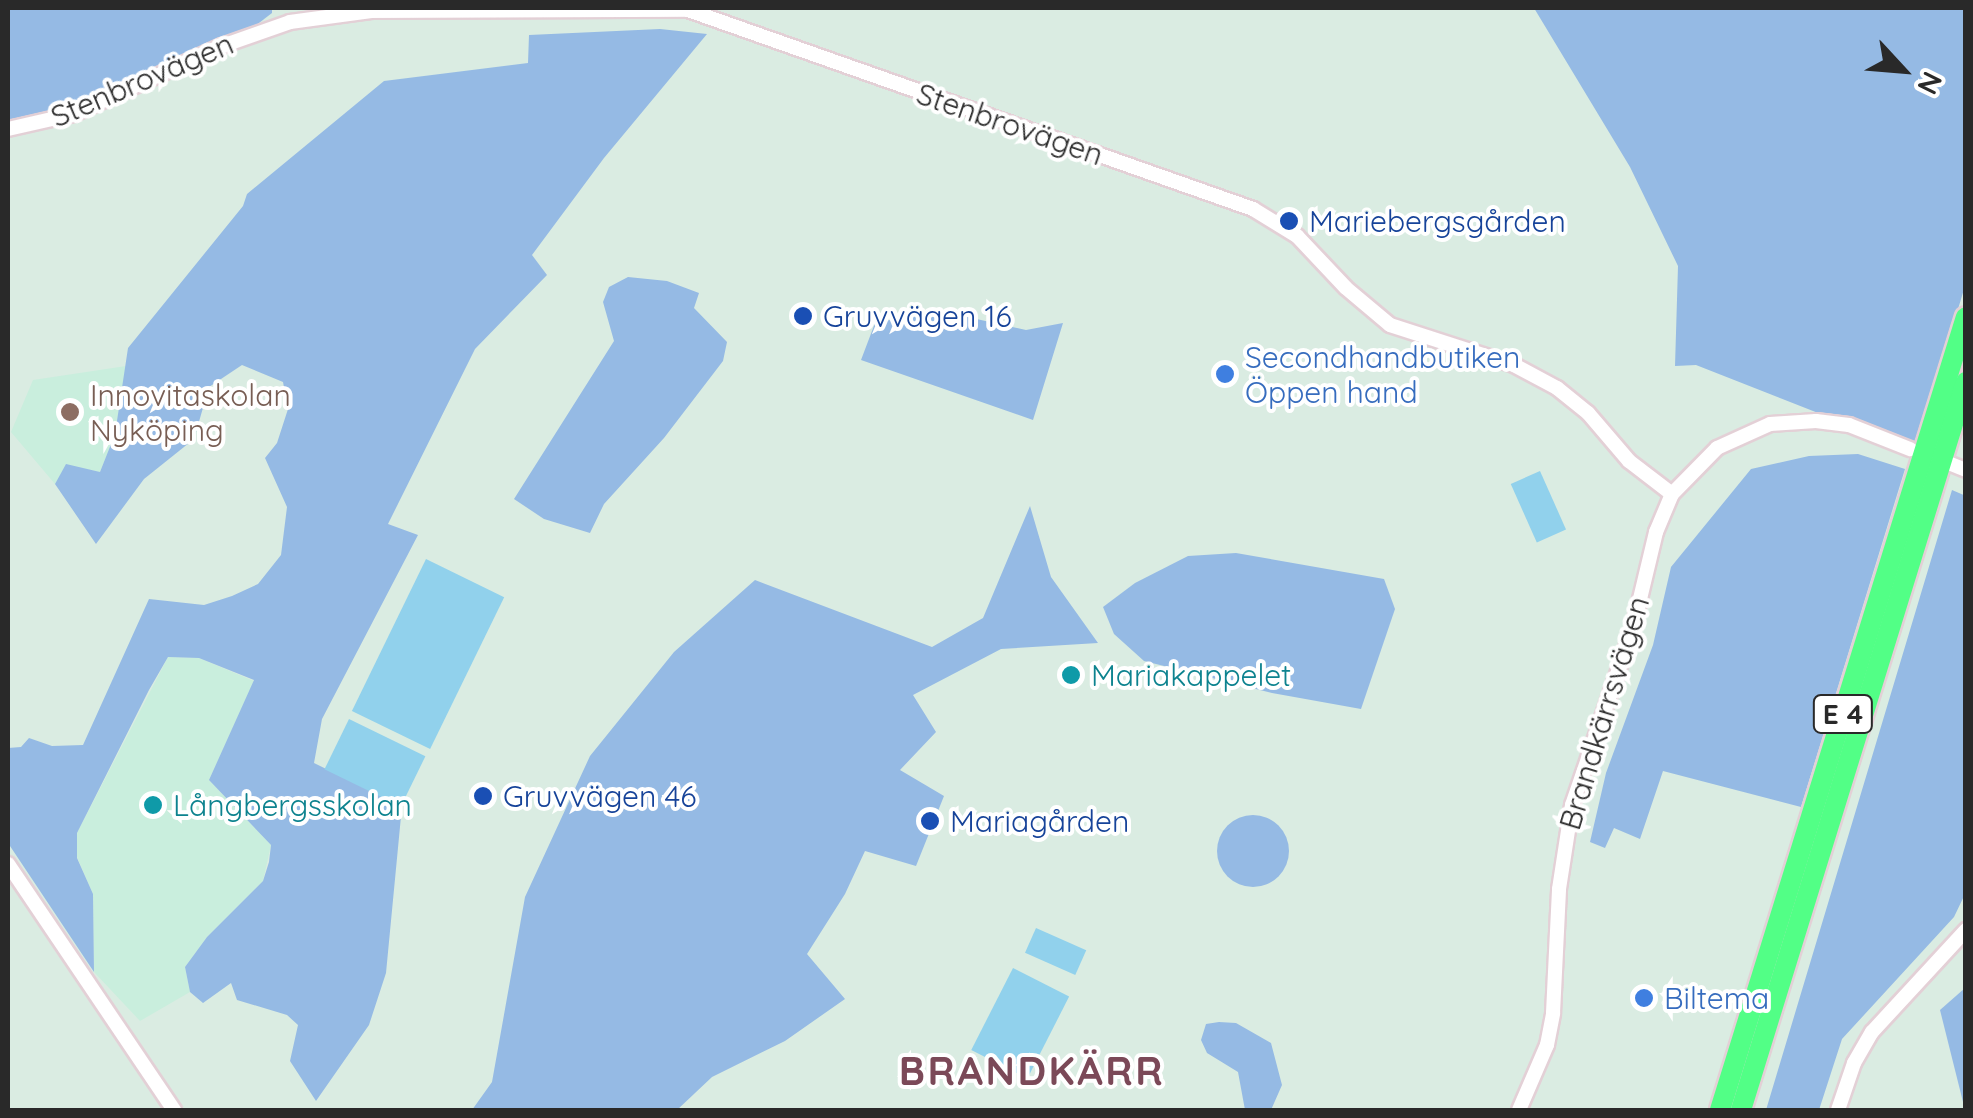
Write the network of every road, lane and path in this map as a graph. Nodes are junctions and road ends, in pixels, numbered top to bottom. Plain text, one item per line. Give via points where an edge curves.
1 (8, 129) edge
2 (1966, 317) edge
3 (1966, 382) edge
4 (1910, 449) dead end
5 (1672, 494) junction
6 (8, 864) edge
7 (1966, 930) edge
8 (174, 1110) edge
9 (1519, 1110) edge
10 (1720, 1110) edge
11 (1741, 1110) edge
12 (1838, 1110) edge

1 - 5 street, Stenbrovägen via 74,114 290,22 371,11 688,10 1253,208 1297,236 1390,324 1514,366 1557,388 1588,413 1628,462
2 - 10 highway, E 4
3 - 11 highway, E 4
4 - 5 street via 1833,422 1770,424 1708,454
5 - 9 street, Brandkärrsvägen via 1572,805 1558,889 1547,1045
6 - 8 street
7 - 12 street via 1872,1032

